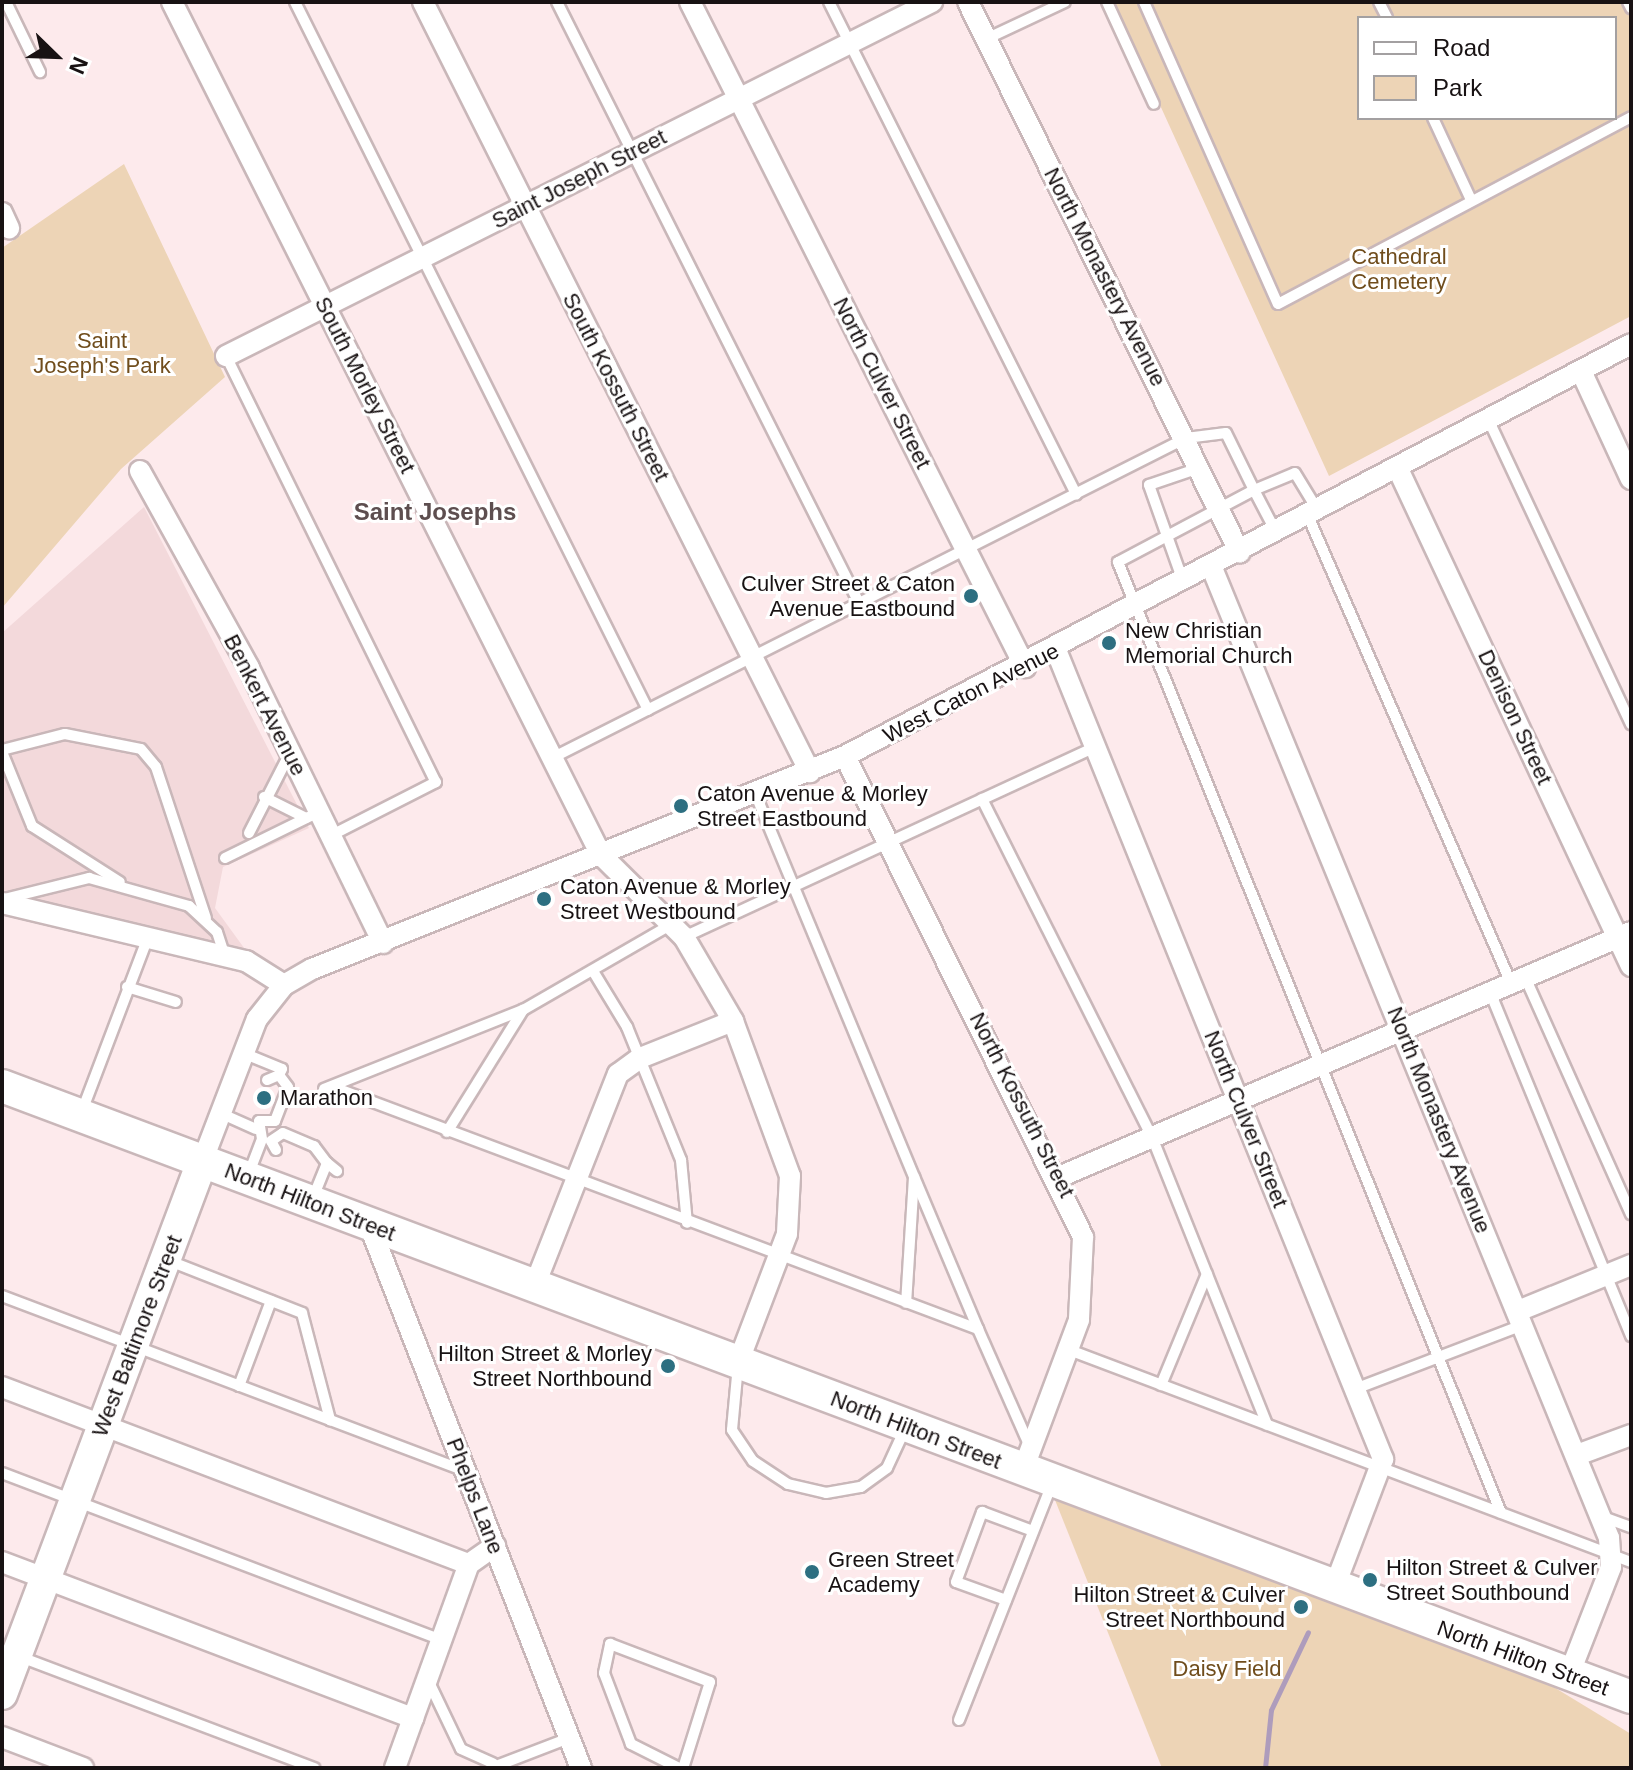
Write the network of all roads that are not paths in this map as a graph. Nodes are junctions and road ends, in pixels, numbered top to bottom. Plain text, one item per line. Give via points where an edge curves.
1 (6, 2) edge
2 (172, 2) edge
3 (295, 2) edge
4 (423, 2) edge
5 (557, 2) edge
6 (690, 2) edge
7 (829, 2) edge
8 (932, 2) edge
9 (968, 2) edge
10 (1065, 2) edge
11 (1107, 2) edge
12 (1144, 2) edge
13 (1628, 2) edge
14 (1631, 8) edge
15 (986, 39) junction
16 (849, 43) junction
17 (40, 72) dead end
18 (738, 99) junction
19 (1154, 104) dead end
20 (1631, 117) edge
21 (1434, 120) edge
22 (632, 152) junction
23 (1471, 200) junction
24 (525, 206) junction
25 (423, 257) junction
26 (325, 306) junction
27 (1631, 344) edge
28 (226, 356) joint
29 (1581, 371) junction
30 (1489, 421) junction
31 (1186, 438) junction
32 (1199, 468) junction
33 (1398, 469) junction
34 (140, 471) dead end
35 (1631, 479) edge
36 (1254, 490) junction
37 (1076, 494) junction
38 (1219, 509) junction
39 (1313, 514) junction
40 (1276, 533) junction
41 (1167, 535) junction
42 (966, 550) junction
43 (1240, 553) junction
44 (1212, 568) junction
45 (1184, 583) junction
46 (859, 603) junction
47 (1131, 610) junction
48 (1056, 650) junction
49 (752, 657) junction
50 (1025, 667) junction
51 (648, 710) junction
52 (1631, 724) edge
53 (1095, 747) junction
54 (2, 751) edge
55 (290, 753) junction
56 (845, 756) junction
57 (552, 758) junction
58 (810, 772) junction
59 (755, 793) junction
60 (264, 797) junction
61 (982, 799) junction
62 (313, 815) junction
63 (249, 833) dead end
64 (330, 836) junction
65 (889, 842) junction
66 (601, 855) junction
67 (225, 858) dead end
68 (793, 887) junction
69 (132, 890) junction
70 (2, 901) edge
71 (206, 918) junction
72 (678, 931) junction
73 (1624, 935) edge
74 (148, 937) junction
75 (383, 943) junction
76 (225, 956) junction
77 (1631, 966) edge
78 (593, 971) junction
79 (1518, 980) junction
80 (284, 985) junction
81 (127, 987) junction
82 (1490, 992) junction
83 (176, 1002) dead end
84 (523, 1010) junction
85 (733, 1021) junction
86 (1402, 1029) junction
87 (243, 1053) junction
88 (640, 1058) junction
89 (1319, 1065) junction
90 (279, 1075) junction
91 (267, 1080) dead end
92 (2, 1086) edge
93 (1238, 1100) junction
94 (220, 1113) junction
95 (80, 1116) junction
96 (275, 1121) junction
97 (263, 1132) junction
98 (447, 1132) junction
99 (283, 1133) junction
100 (1152, 1137) junction
101 (202, 1162) junction
102 (318, 1162) junction
103 (337, 1171) dead end
104 (914, 1177) junction
105 (1059, 1177) junction
106 (247, 1179) junction
107 (574, 1182) junction
108 (311, 1203) junction
109 (1631, 1214) edge
110 (687, 1223) junction
111 (369, 1224) junction
112 (780, 1257) junction
113 (166, 1260) junction
114 (1631, 1265) edge
115 (1207, 1274) junction
116 (1606, 1276) junction
117 (534, 1287) junction
118 (2, 1296) edge
119 (271, 1301) junction
120 (906, 1303) junction
121 (1521, 1318) junction
122 (978, 1329) junction
123 (1631, 1336) edge
124 (133, 1346) junction
125 (1072, 1351) junction
126 (1438, 1358) junction
127 (738, 1363) junction
128 (1161, 1385) junction
129 (239, 1386) junction
130 (2, 1387) edge
131 (1355, 1389) junction
132 (330, 1420) junction
133 (103, 1425) junction
134 (1267, 1425) junction
135 (906, 1426) junction
136 (1631, 1435) edge
137 (1577, 1455) junction
138 (1027, 1460) junction
139 (1380, 1467) junction
140 (465, 1471) junction
141 (2, 1473) edge
142 (1053, 1482) junction
143 (75, 1501) junction
144 (1501, 1513) junction
145 (1601, 1516) junction
146 (1631, 1527) edge
147 (1033, 1531) junction
148 (495, 1546) junction
149 (1622, 1559) edge
150 (2, 1562) edge
151 (469, 1564) junction
152 (46, 1578) junction
153 (1334, 1588) junction
154 (1006, 1600) junction
155 (441, 1640) junction
156 (9, 1652) edge
157 (1569, 1675) junction
158 (427, 1678) junction
159 (1599, 1687) junction
160 (2, 1694) edge
161 (1631, 1697) edge
162 (1631, 1712) edge
163 (413, 1718) junction
164 (959, 1720) dead end
165 (2, 1737) edge
166 (569, 1738) junction
167 (492, 1766) edge
168 (83, 1768) edge
169 (314, 1768) edge
170 (395, 1768) edge
171 (581, 1768) edge
172 (681, 1768) edge

1 - 17 lane
2 - 26 street, South Morley Street
3 - 25 lane
4 - 24 street, South Kossuth Street
5 - 22 lane
6 - 18 street, North Culver Street
7 - 16 lane
8 - 16 street, Saint Joseph Street
9 - 15 street, North Monastery Avenue
10 - 15 lane
11 - 19 lane
12 - 23 lane via 1278,304
13 - 14 lane
15 - 31 street, North Monastery Avenue
16 - 18 street, Saint Joseph Street
16 - 37 lane
18 - 22 street, Saint Joseph Street
18 - 42 street, North Culver Street
20 - 23 lane
21 - 23 lane
22 - 24 street, Saint Joseph Street
22 - 46 lane
24 - 25 street, Saint Joseph Street
24 - 49 street, South Kossuth Street
25 - 26 street, Saint Joseph Street
25 - 51 lane
26 - 28 street, Saint Joseph Street
26 - 57 street, South Morley Street
27 - 29 street, West Caton Avenue
28 - 64 lane via 436,782
29 - 30 street, West Caton Avenue
29 - 35 street
30 - 33 street, West Caton Avenue
30 - 52 lane
31 - 32 street, North Monastery Avenue
31 - 36 lane via 1226,433
31 - 37 lane
32 - 38 street, North Monastery Avenue
32 - 41 lane via 1149,485
33 - 39 street, West Caton Avenue
33 - 73 street, Denison Street
34 - 55 street, Benkert Avenue
36 - 38 lane
36 - 39 lane via 1302,475
36 - 40 lane
37 - 42 lane
38 - 41 lane
38 - 43 street, North Monastery Avenue
39 - 40 street, West Caton Avenue
39 - 79 lane
40 - 43 street, West Caton Avenue
41 - 45 lane
41 - 47 lane via 1118,562
42 - 46 lane
42 - 50 street, North Culver Street
43 - 44 street, West Caton Avenue
44 - 45 street, West Caton Avenue
44 - 86 street, North Monastery Avenue
45 - 47 street, West Caton Avenue
46 - 49 lane
47 - 48 street, West Caton Avenue
47 - 89 lane
48 - 50 street, West Caton Avenue
48 - 53 street, North Culver Street
49 - 51 lane
49 - 58 street, South Kossuth Street
50 - 56 street, West Caton Avenue
51 - 57 lane
53 - 61 lane
53 - 93 street, North Culver Street
54 - 69 lane via 32,826
54 - 71 lane via 65,734 141,749 156,767
55 - 60 lane
55 - 62 street, Benkert Avenue
56 - 58 street, West Caton Avenue
56 - 65 street, North Kossuth Street
57 - 66 street, South Morley Street
58 - 59 street, West Caton Avenue
59 - 66 street, West Caton Avenue
59 - 68 lane
60 - 62 lane
60 - 63 lane
61 - 65 lane
61 - 100 lane
62 - 64 street, Benkert Avenue
62 - 67 lane
64 - 75 street, Benkert Avenue
65 - 68 lane
65 - 105 street, North Kossuth Street
66 - 72 street, South Morley Street
66 - 75 street, West Caton Avenue
68 - 72 lane
68 - 104 lane
69 - 70 lane via 89,878
69 - 71 lane
70 - 74 street
71 - 76 lane
72 - 78 lane
72 - 85 street, South Morley Street
73 - 77 street, Denison Street
73 - 79 street
74 - 76 street
74 - 81 lane
75 - 80 street, West Caton Avenue
76 - 80 street via 268,970
78 - 84 lane
78 - 88 lane
79 - 82 street
79 - 109 lane
80 - 87 street, West Baltimore Street via 257,1019
81 - 83 lane
81 - 95 lane
82 - 86 street
82 - 116 lane
84 - 98 lane
84 - 98 lane via 328,1088
85 - 88 street
85 - 112 street, South Morley Street via 790,1176
86 - 89 street
86 - 121 street, North Monastery Avenue
87 - 90 lane via 282,1069
87 - 94 street, West Baltimore Street
88 - 107 street via 611,1086
88 - 110 lane via 681,1160
89 - 93 street
89 - 126 lane
90 - 91 lane
90 - 96 lane via 288,1087
92 - 95 main road, North Hilton Street
93 - 100 street
93 - 131 street, North Culver Street
94 - 97 lane
94 - 101 street, West Baltimore Street
95 - 101 main road, North Hilton Street
96 - 97 lane
96 - 99 lane
97 - 99 lane
97 - 106 lane
98 - 107 lane
99 - 102 lane via 314,1146
100 - 105 street
100 - 115 lane
101 - 106 main road, North Hilton Street
101 - 113 main road, West Baltimore Street
102 - 103 lane
102 - 108 lane
104 - 120 lane
104 - 122 lane
105 - 125 street, North Kossuth Street via 1083,1237 1083,1294
106 - 108 main road, North Hilton Street
107 - 110 lane
107 - 117 street
108 - 111 main road, North Hilton Street
110 - 112 lane
111 - 117 main road, North Hilton Street
111 - 140 street, Phelps Lane
112 - 120 lane
112 - 127 street, South Morley Street
113 - 119 lane
113 - 124 main road, West Baltimore Street
114 - 116 street
115 - 128 lane
115 - 134 lane
116 - 121 street
116 - 123 lane
117 - 127 main road, North Hilton Street
118 - 124 lane
119 - 129 lane
119 - 132 lane via 302,1313
120 - 122 lane
121 - 126 lane
121 - 137 street, North Monastery Avenue
122 - 138 lane
124 - 129 lane
124 - 133 main road, West Baltimore Street
125 - 128 lane
125 - 138 street, North Kossuth Street
126 - 131 lane
126 - 144 lane
127 - 135 main road, North Hilton Street
127 - 135 lane via 732,1430 753,1461 788,1484 826,1493 861,1487 887,1468
128 - 134 lane
129 - 132 lane
130 - 133 street
131 - 139 street, North Culver Street via 1383,1459
132 - 140 lane
133 - 143 main road, West Baltimore Street
133 - 151 street
134 - 139 lane
135 - 138 main road, North Hilton Street
136 - 137 street
137 - 145 street, North Monastery Avenue
138 - 142 main road, North Hilton Street
139 - 144 lane
139 - 153 street
140 - 148 street, Phelps Lane
141 - 143 lane
142 - 147 lane
142 - 153 main road, North Hilton Street
143 - 152 main road, West Baltimore Street
143 - 155 lane
144 - 149 lane
145 - 146 lane
145 - 149 street, North Monastery Avenue
147 - 154 lane
147 - 154 lane via 982,1512 956,1582
148 - 151 street
148 - 166 street, Phelps Lane
149 - 157 street
150 - 152 street
151 - 155 street
152 - 156 main road, West Baltimore Street
152 - 163 street
153 - 157 main road, North Hilton Street
154 - 164 lane
155 - 158 street
156 - 160 main road, West Baltimore Street
156 - 169 lane
157 - 159 main road, North Hilton Street
158 - 163 street
158 - 167 lane via 461,1749
159 - 161 main road, North Hilton Street
159 - 162 main road
163 - 170 street
165 - 168 street
166 - 167 lane
166 - 171 street, Phelps Lane
172 - 172 lane via 710,1682 610,1644 604,1673 631,1744

